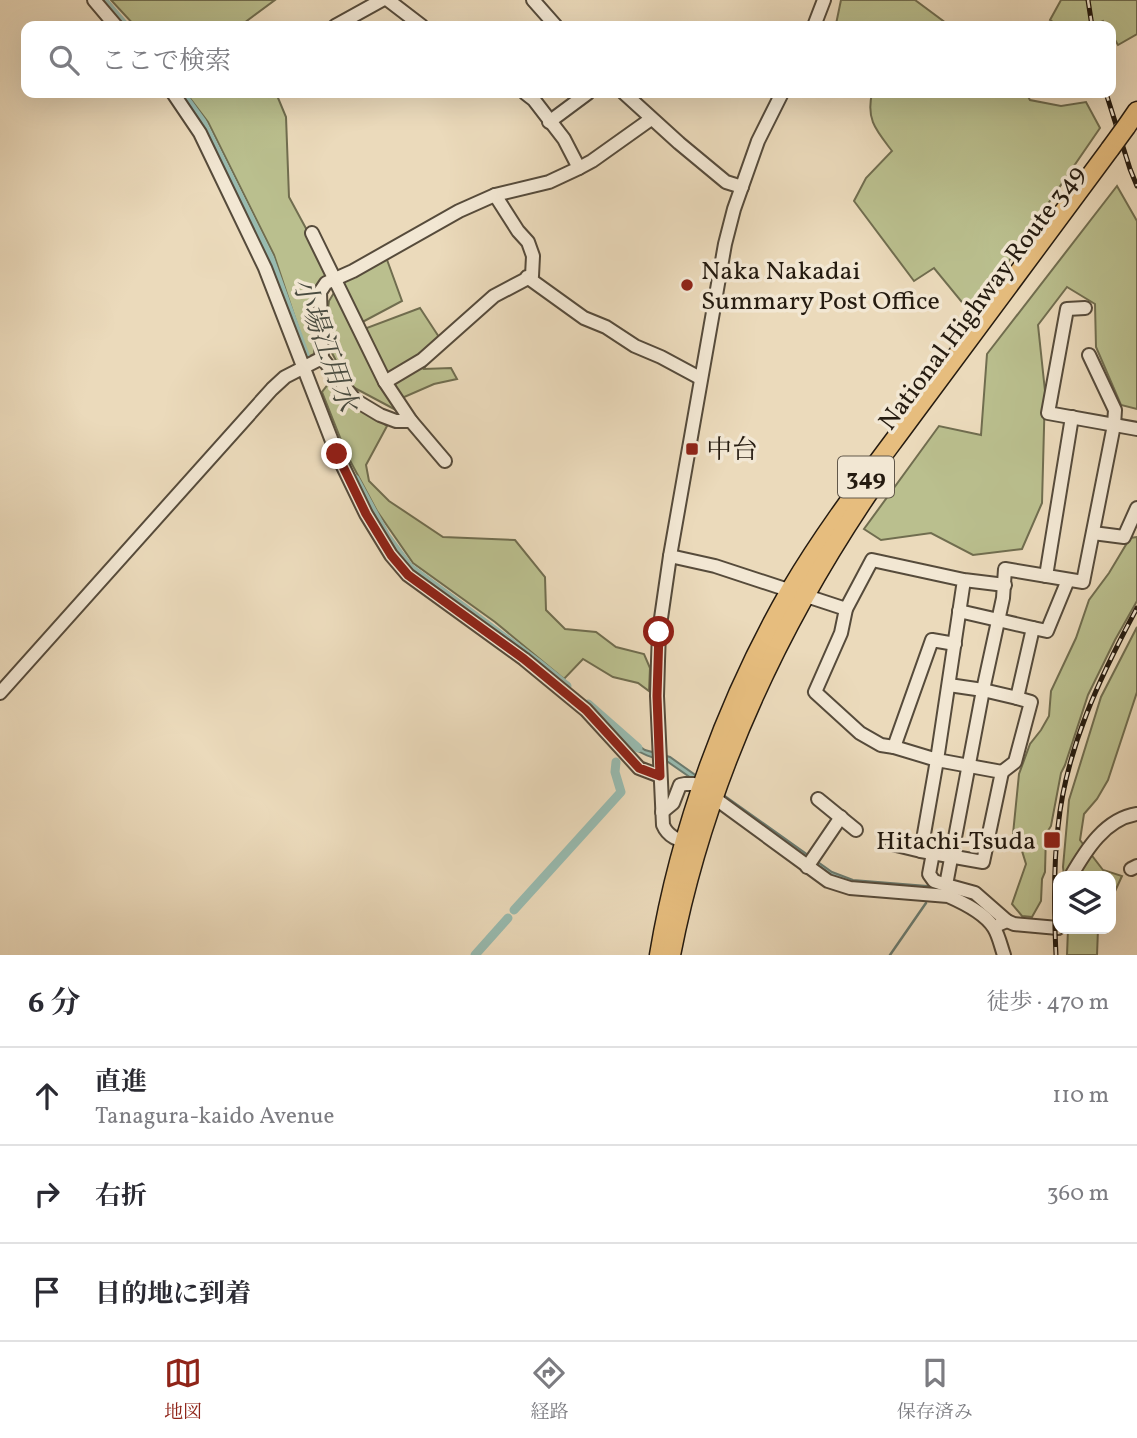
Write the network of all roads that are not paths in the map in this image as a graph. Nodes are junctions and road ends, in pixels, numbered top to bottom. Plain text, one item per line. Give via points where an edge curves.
1 (94, 0) edge
2 (382, 0) edge
3 (388, 0) edge
4 (533, 0) edge
5 (824, 0) edge
6 (112, 21) edge
7 (344, 21) edge
8 (415, 21) edge
9 (552, 21) edge
10 (816, 21) edge
11 (176, 98) edge
12 (531, 98) edge
13 (581, 98) edge
14 (629, 98) edge
15 (780, 98) edge
16 (1137, 111) edge
17 (651, 119) junction
18 (549, 121) junction
19 (1131, 132) edge
20 (579, 169) junction
21 (742, 187) junction
22 (495, 195) junction
23 (312, 233) dead end
24 (527, 277) junction
25 (335, 279) junction
26 (1085, 308) dead end
27 (1089, 355) dead end
28 (311, 363) junction
29 (700, 379) junction
30 (385, 382) junction
31 (1072, 417) junction
32 (411, 421) junction
33 (1114, 425) junction
34 (1137, 429) edge
35 (445, 461) dead end
36 (1137, 508) edge
37 (1093, 533) junction
38 (670, 556) junction
39 (1046, 576) junction
40 (964, 580) junction
41 (1068, 580) junction
42 (1004, 585) junction
43 (798, 592) junction
44 (846, 609) junction
45 (959, 611) junction
46 (998, 620) junction
47 (1033, 628) junction
48 (955, 643) junction
49 (949, 685) junction
50 (983, 690) junction
51 (0, 693) edge
52 (1017, 698) junction
53 (894, 747) junction
54 (937, 760) junction
55 (969, 766) junction
56 (1002, 772) junction
57 (660, 776) junction
58 (694, 784) dead end
59 (817, 799) dead end
60 (720, 803) dead end
61 (662, 812) junction
62 (1137, 814) edge
63 (841, 817) junction
64 (856, 830) dead end
65 (691, 843) junction
66 (892, 844) dead end
67 (927, 852) junction
68 (951, 857) junction
69 (811, 863) junction
70 (1074, 871) edge
71 (946, 885) junction
72 (1007, 921) junction
73 (994, 928) junction
74 (1053, 928) edge
75 (659, 955) edge
76 (671, 955) edge
77 (1004, 955) edge

1 - 6 street
2 - 7 street
3 - 8 street
4 - 9 street
5 - 10 street
11 - 28 street via 200,133
12 - 18 street
13 - 18 street
14 - 17 street
15 - 21 street
16 - 19 highway, National Highway Route 349 / 349
17 - 20 street
17 - 21 street via 726,181
18 - 20 street
19 - 43 highway, National Highway Route 349 / 349
20 - 22 street via 549,182
21 - 29 street via 725,244
22 - 24 street via 528,242 533,256 532,276
22 - 25 street
23 - 25 street
24 - 29 street via 584,318
24 - 30 street via 494,296 422,360
25 - 28 street via 320,292
25 - 30 street
26 - 31 street via 1067,309 1048,414
27 - 33 street via 1115,410
28 - 32 street via 380,415
28 - 51 street via 272,389
28 - 57 street via 337,454 391,555 408,575 586,710 639,768
29 - 38 street
30 - 32 street
31 - 33 street
31 - 39 street
32 - 35 street
33 - 34 street
33 - 37 street
36 - 37 street via 1124,537
37 - 41 street via 1083,582
38 - 43 street
38 - 57 street via 659,632
39 - 41 street
39 - 42 street via 1005,569
40 - 42 street
40 - 44 street via 872,561
40 - 45 street
41 - 47 street via 1047,631
42 - 46 street
43 - 44 street
43 - 65 highway, National Highway Route 349 / 349 via 753,663 727,721
44 - 53 street via 841,633 815,692 860,733
45 - 46 street
45 - 48 street
46 - 47 street
46 - 50 street
47 - 52 street
48 - 49 street
48 - 53 street via 932,640
49 - 50 street
49 - 54 street
50 - 52 street
50 - 55 street
52 - 56 street via 1031,702 1015,762
53 - 54 street
54 - 55 street
54 - 67 street
55 - 56 street
55 - 68 street
56 - 68 street via 983,862
57 - 61 street
58 - 61 street via 680,785 673,803
59 - 63 street
60 - 69 street
61 - 65 street via 666,831
62 - 70 street via 1107,827
63 - 64 street
63 - 69 street
65 - 75 highway, National Highway Route 349 / 349 via 670,896
65 - 76 highway, National Highway Route 349 / 349
66 - 67 street
67 - 68 street
67 - 71 street via 929,874
68 - 71 street
69 - 73 street via 828,881 850,888 948,896 978,912
71 - 72 street via 975,893
72 - 73 street
72 - 74 street
73 - 77 street

